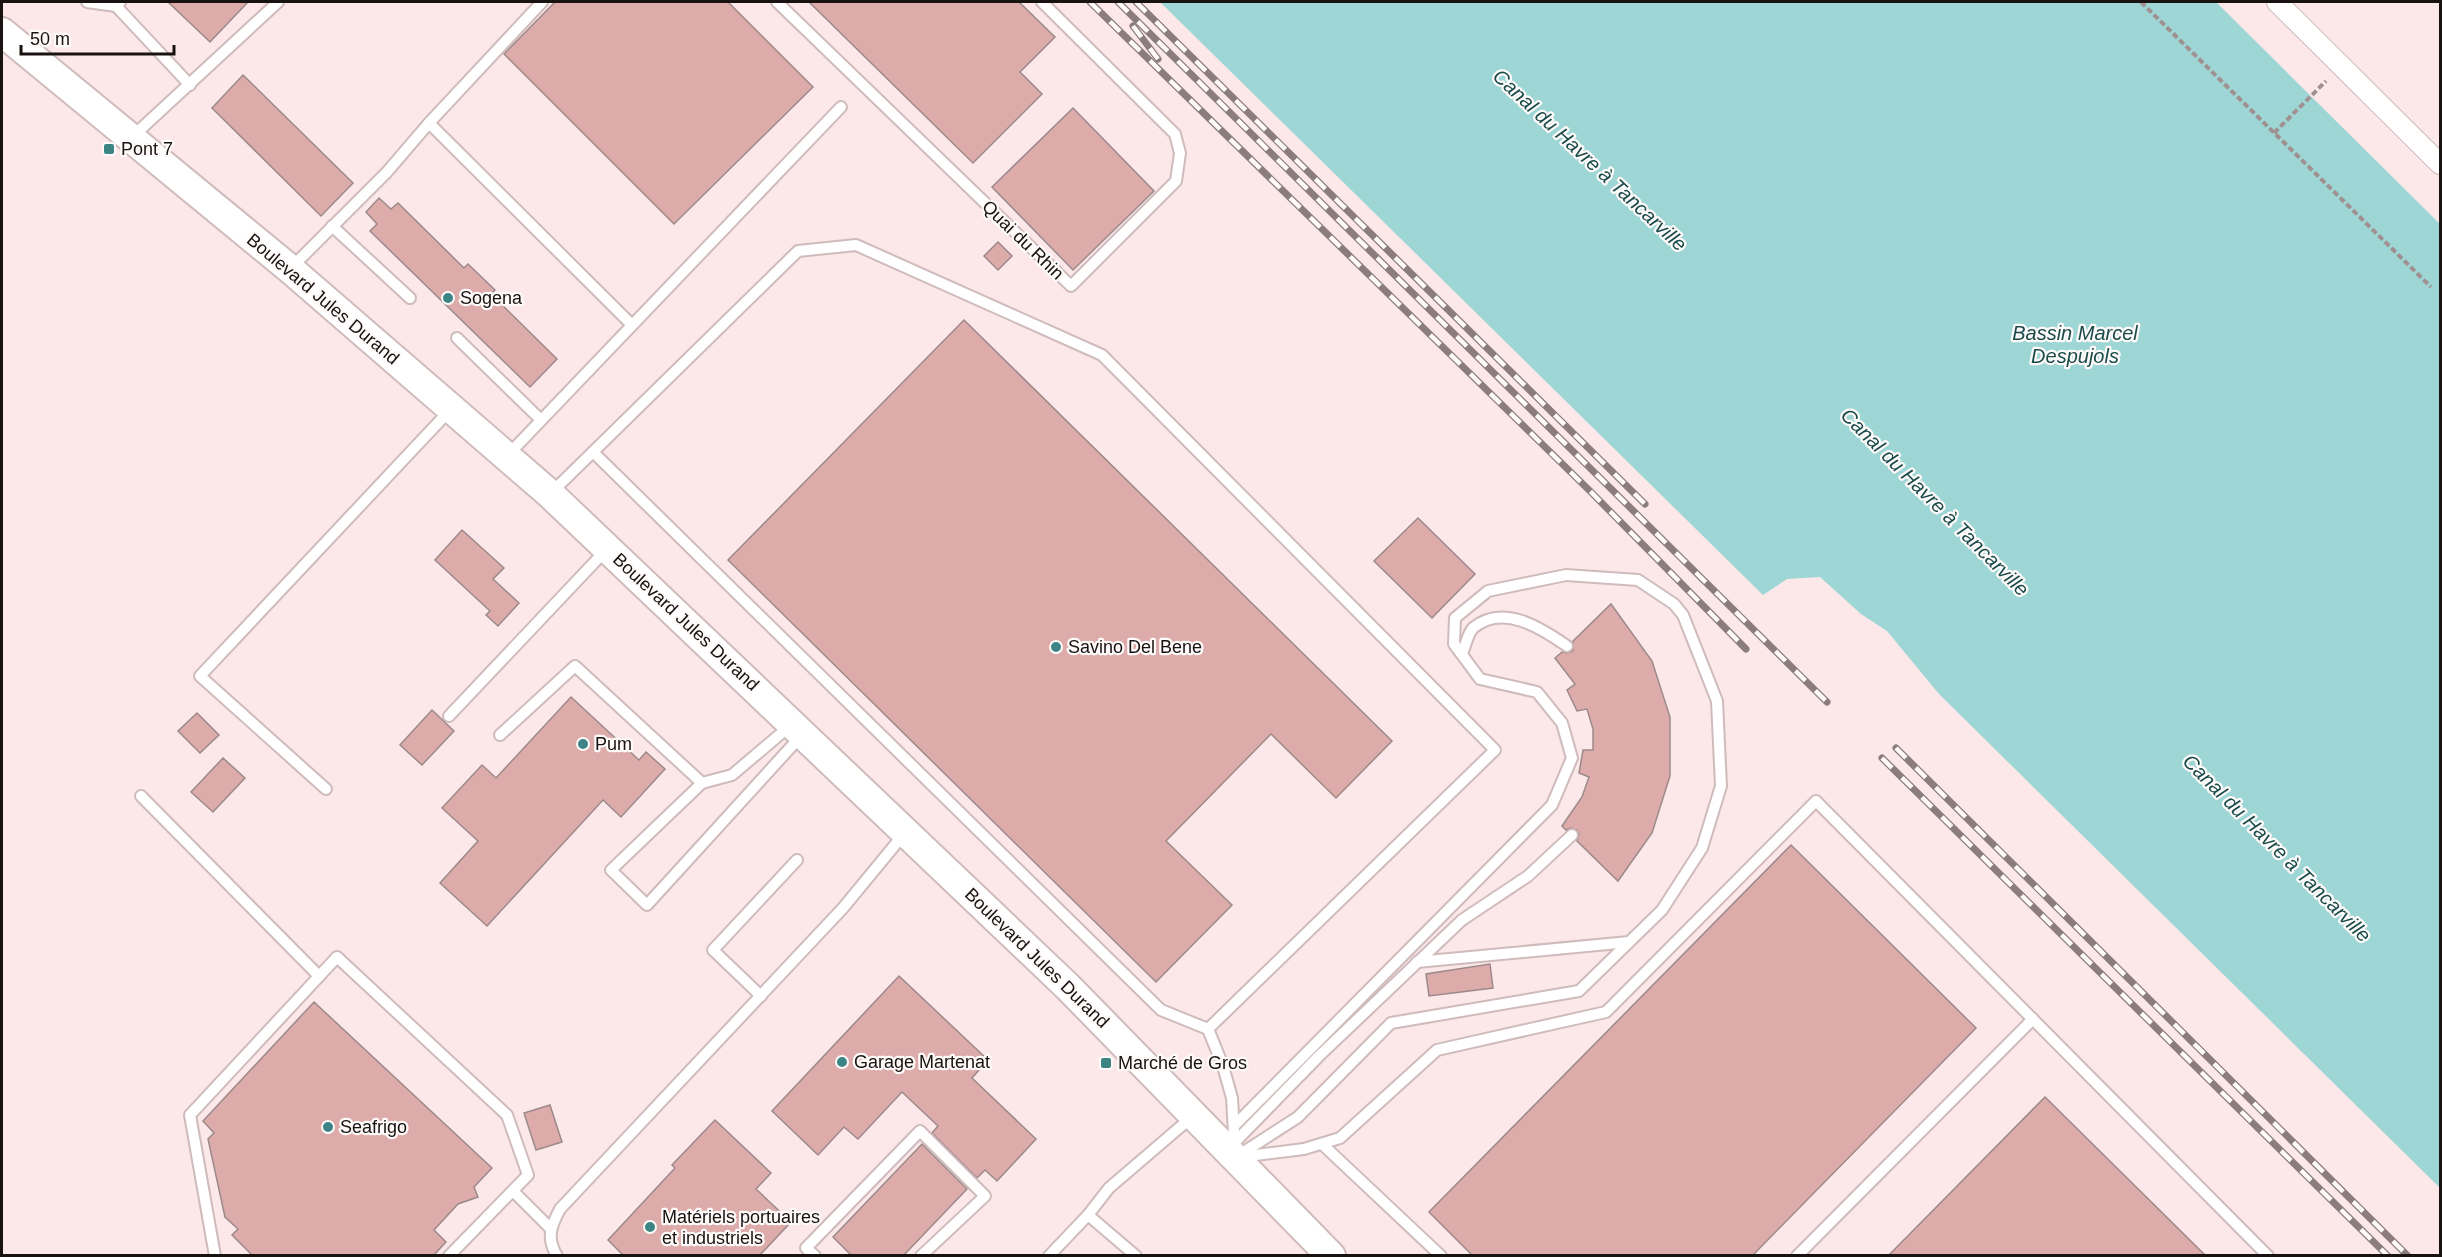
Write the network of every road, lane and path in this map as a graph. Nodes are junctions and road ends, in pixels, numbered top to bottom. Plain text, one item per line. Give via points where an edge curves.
1 (87, 2) edge
2 (278, 2) edge
3 (542, 2) edge
4 (777, 2) edge
5 (1042, 2) edge
6 (2141, 2) edge
7 (2277, 2) edge
8 (118, 4) edge
9 (2, 32) edge
10 (2326, 81) dead end
11 (190, 85) junction
12 (841, 107) dead end
13 (429, 123) junction
14 (2274, 133) junction
15 (130, 138) junction
16 (2440, 164) edge
17 (332, 226) junction
18 (290, 269) junction
19 (2431, 287) dead end
20 (410, 298) dead end
21 (632, 325) junction
22 (457, 338) dead end
23 (452, 409) junction
24 (541, 420) junction
25 (593, 452) junction
26 (507, 456) junction
27 (550, 494) junction
28 (607, 548) junction
29 (1567, 646) dead end
30 (1462, 654) junction
31 (448, 716) dead end
32 (799, 728) junction
33 (500, 735) dead end
34 (702, 783) junction
35 (326, 789) dead end
36 (141, 796) dead end
37 (906, 831) junction
38 (1572, 836) dead end
39 (797, 860) dead end
40 (1629, 942) junction
41 (1417, 962) junction
42 (319, 976) junction
43 (761, 996) junction
44 (2033, 1019) junction
45 (1208, 1029) junction
46 (1194, 1115) junction
47 (1234, 1126) junction
48 (1322, 1144) junction
49 (1235, 1150) junction
50 (513, 1191) junction
51 (1088, 1215) junction
52 (550, 1228) junction
53 (215, 1256) edge
54 (449, 1256) edge
55 (557, 1256) edge
56 (815, 1256) edge
57 (921, 1256) edge
58 (1049, 1256) edge
59 (1136, 1256) edge
60 (1331, 1256) edge
61 (1441, 1256) edge
62 (1797, 1256) edge
63 (2268, 1256) edge

1 - 8 lane
2 - 11 lane
3 - 13 lane
4 - 5 lane, Quai du Rhin via 1071,286 1176,181 1180,153 1175,134
6 - 14 path
7 - 16 street
8 - 11 lane
9 - 15 main road, Boulevard Jules Durand
10 - 14 path
11 - 15 lane
12 - 21 lane
13 - 17 lane via 387,172
13 - 21 lane
14 - 19 path
15 - 18 main road, Boulevard Jules Durand
17 - 18 lane
17 - 20 lane
18 - 23 main road, Boulevard Jules Durand
21 - 24 lane
22 - 24 lane
23 - 26 main road, Boulevard Jules Durand
23 - 35 lane via 200,676
24 - 26 lane
25 - 27 lane
25 - 45 lane via 1161,1010
25 - 45 lane via 798,251 856,245 1102,355 1495,750
26 - 27 main road, Boulevard Jules Durand
27 - 28 main road, Boulevard Jules Durand
28 - 31 lane
28 - 32 main road, Boulevard Jules Durand
29 - 30 lane via 1543,629 1517,619 1494,617 1472,629
30 - 40 lane via 1454,644 1455,618 1488,591 1566,575 1638,580 1674,604 1683,615 1717,701 1721,786 1702,848 1662,910
30 - 47 lane via 1480,680 1537,692 1562,723 1572,758 1552,805
32 - 34 lane via 732,775
32 - 34 lane via 647,905 611,870
32 - 37 main road, Boulevard Jules Durand
33 - 34 lane via 575,666
36 - 42 lane
37 - 43 lane via 843,908
37 - 46 main road, Boulevard Jules Durand
38 - 41 lane via 1528,876 1462,920
39 - 43 lane via 713,950
40 - 41 lane
40 - 49 lane via 1579,991 1391,1023 1298,1117
41 - 49 lane
42 - 50 lane via 337,957 507,1115 528,1175
42 - 53 lane via 190,1115
43 - 52 lane via 560,1209
44 - 48 lane via 1816,801 1606,1012 1437,1050 1340,1138
44 - 62 lane
44 - 63 lane
45 - 47 lane via 1232,1098
46 - 49 main road, Boulevard Jules Durand
46 - 51 lane via 1109,1188
47 - 49 lane
48 - 49 lane via 1304,1149
48 - 61 lane
49 - 60 main road, Boulevard Jules Durand
50 - 52 lane
50 - 54 lane
51 - 58 lane
51 - 59 lane
52 - 55 lane via 551,1247
56 - 57 lane via 806,1248 920,1131 986,1196

